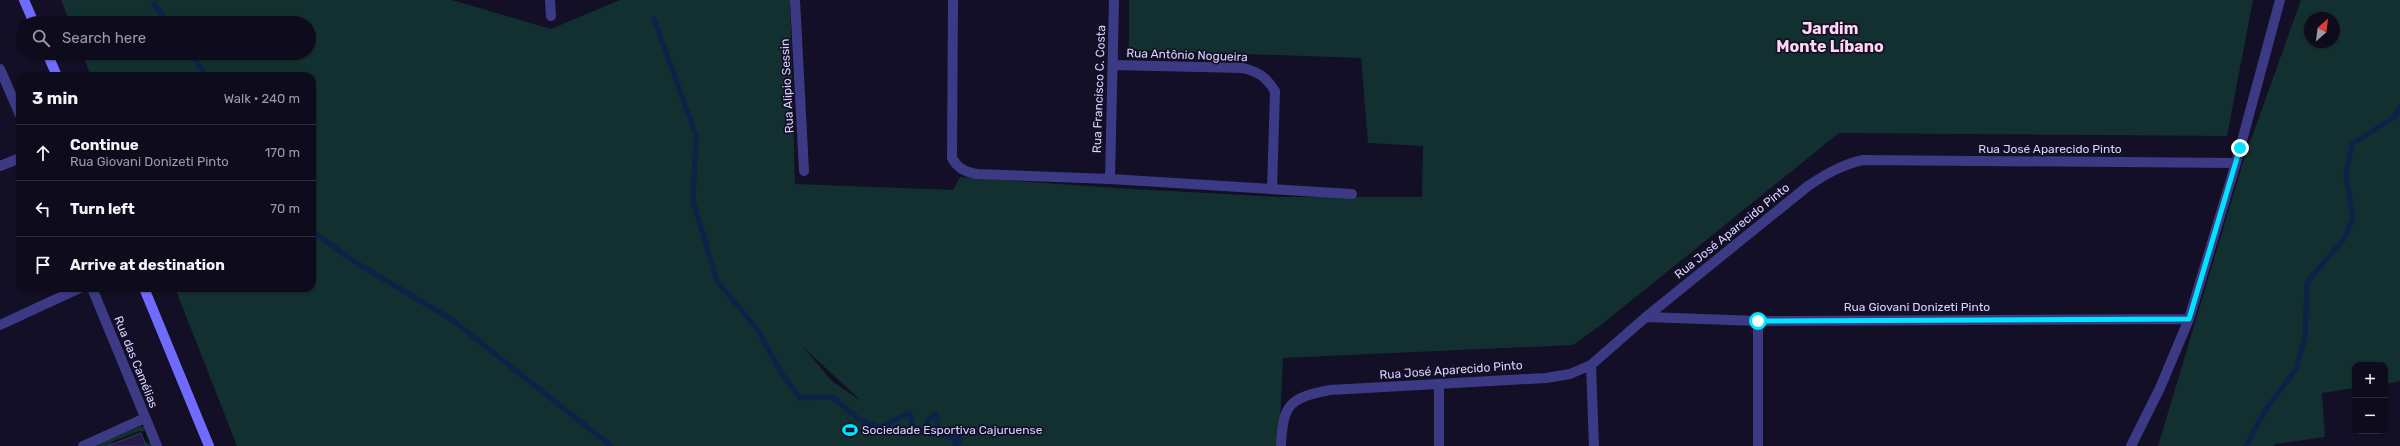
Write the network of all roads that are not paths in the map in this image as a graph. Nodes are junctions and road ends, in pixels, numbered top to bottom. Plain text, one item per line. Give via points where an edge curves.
1 (24, 0) edge
2 (550, 0) edge
3 (795, 0) edge
4 (953, 0) edge
5 (1114, 0) edge
6 (2280, 0) edge
7 (31, 16) edge
8 (551, 16) dead end
9 (50, 60) edge
10 (1114, 65) junction
11 (0, 69) edge
12 (54, 72) edge
13 (16, 107) edge
14 (16, 160) edge
15 (2236, 163) junction
16 (0, 166) edge
17 (804, 171) dead end
18 (1110, 178) junction
19 (1272, 189) junction
20 (1352, 194) dead end
21 (71, 292) edge
22 (94, 292) edge
23 (146, 292) edge
24 (1646, 317) junction
25 (2189, 319) junction
26 (1758, 321) junction
27 (0, 325) edge
28 (1591, 365) junction
29 (1439, 385) junction
30 (145, 418) junction
31 (82, 446) edge
32 (157, 446) edge
33 (209, 446) edge
34 (1281, 446) edge
35 (1439, 446) edge
36 (1594, 446) edge
37 (1758, 446) edge
38 (2131, 446) edge

1 - 7 main road
2 - 8 street
3 - 17 street, Rua Alipio Sessin
4 - 18 street via 952,158 956,166 966,172 977,174
5 - 10 street, Rua Francisco C. Costa
6 - 15 street
9 - 12 main road
10 - 18 street, Rua Francisco C. Costa
10 - 19 street, Rua Antônio Nogueira via 1243,68 1258,72 1268,80 1275,91
11 - 13 street
14 - 16 street
15 - 24 street, Rua José Aparecido Pinto via 1863,160 1846,164 1808,186
15 - 25 street
18 - 19 street
19 - 20 street
21 - 27 street
22 - 30 street, Rua das Camélias
23 - 33 main road
24 - 26 street, Rua Giovani Donizeti Pinto
24 - 28 street, Rua José Aparecido Pinto
25 - 26 street, Rua Giovani Donizeti Pinto
25 - 38 street via 2160,388
26 - 37 street
28 - 29 street, Rua José Aparecido Pinto via 1570,374 1546,378
28 - 36 street
29 - 34 street, Rua José Aparecido Pinto via 1330,390 1304,395 1293,403 1286,414 1282,425
29 - 35 street
30 - 31 street
30 - 32 street, Rua das Camélias

